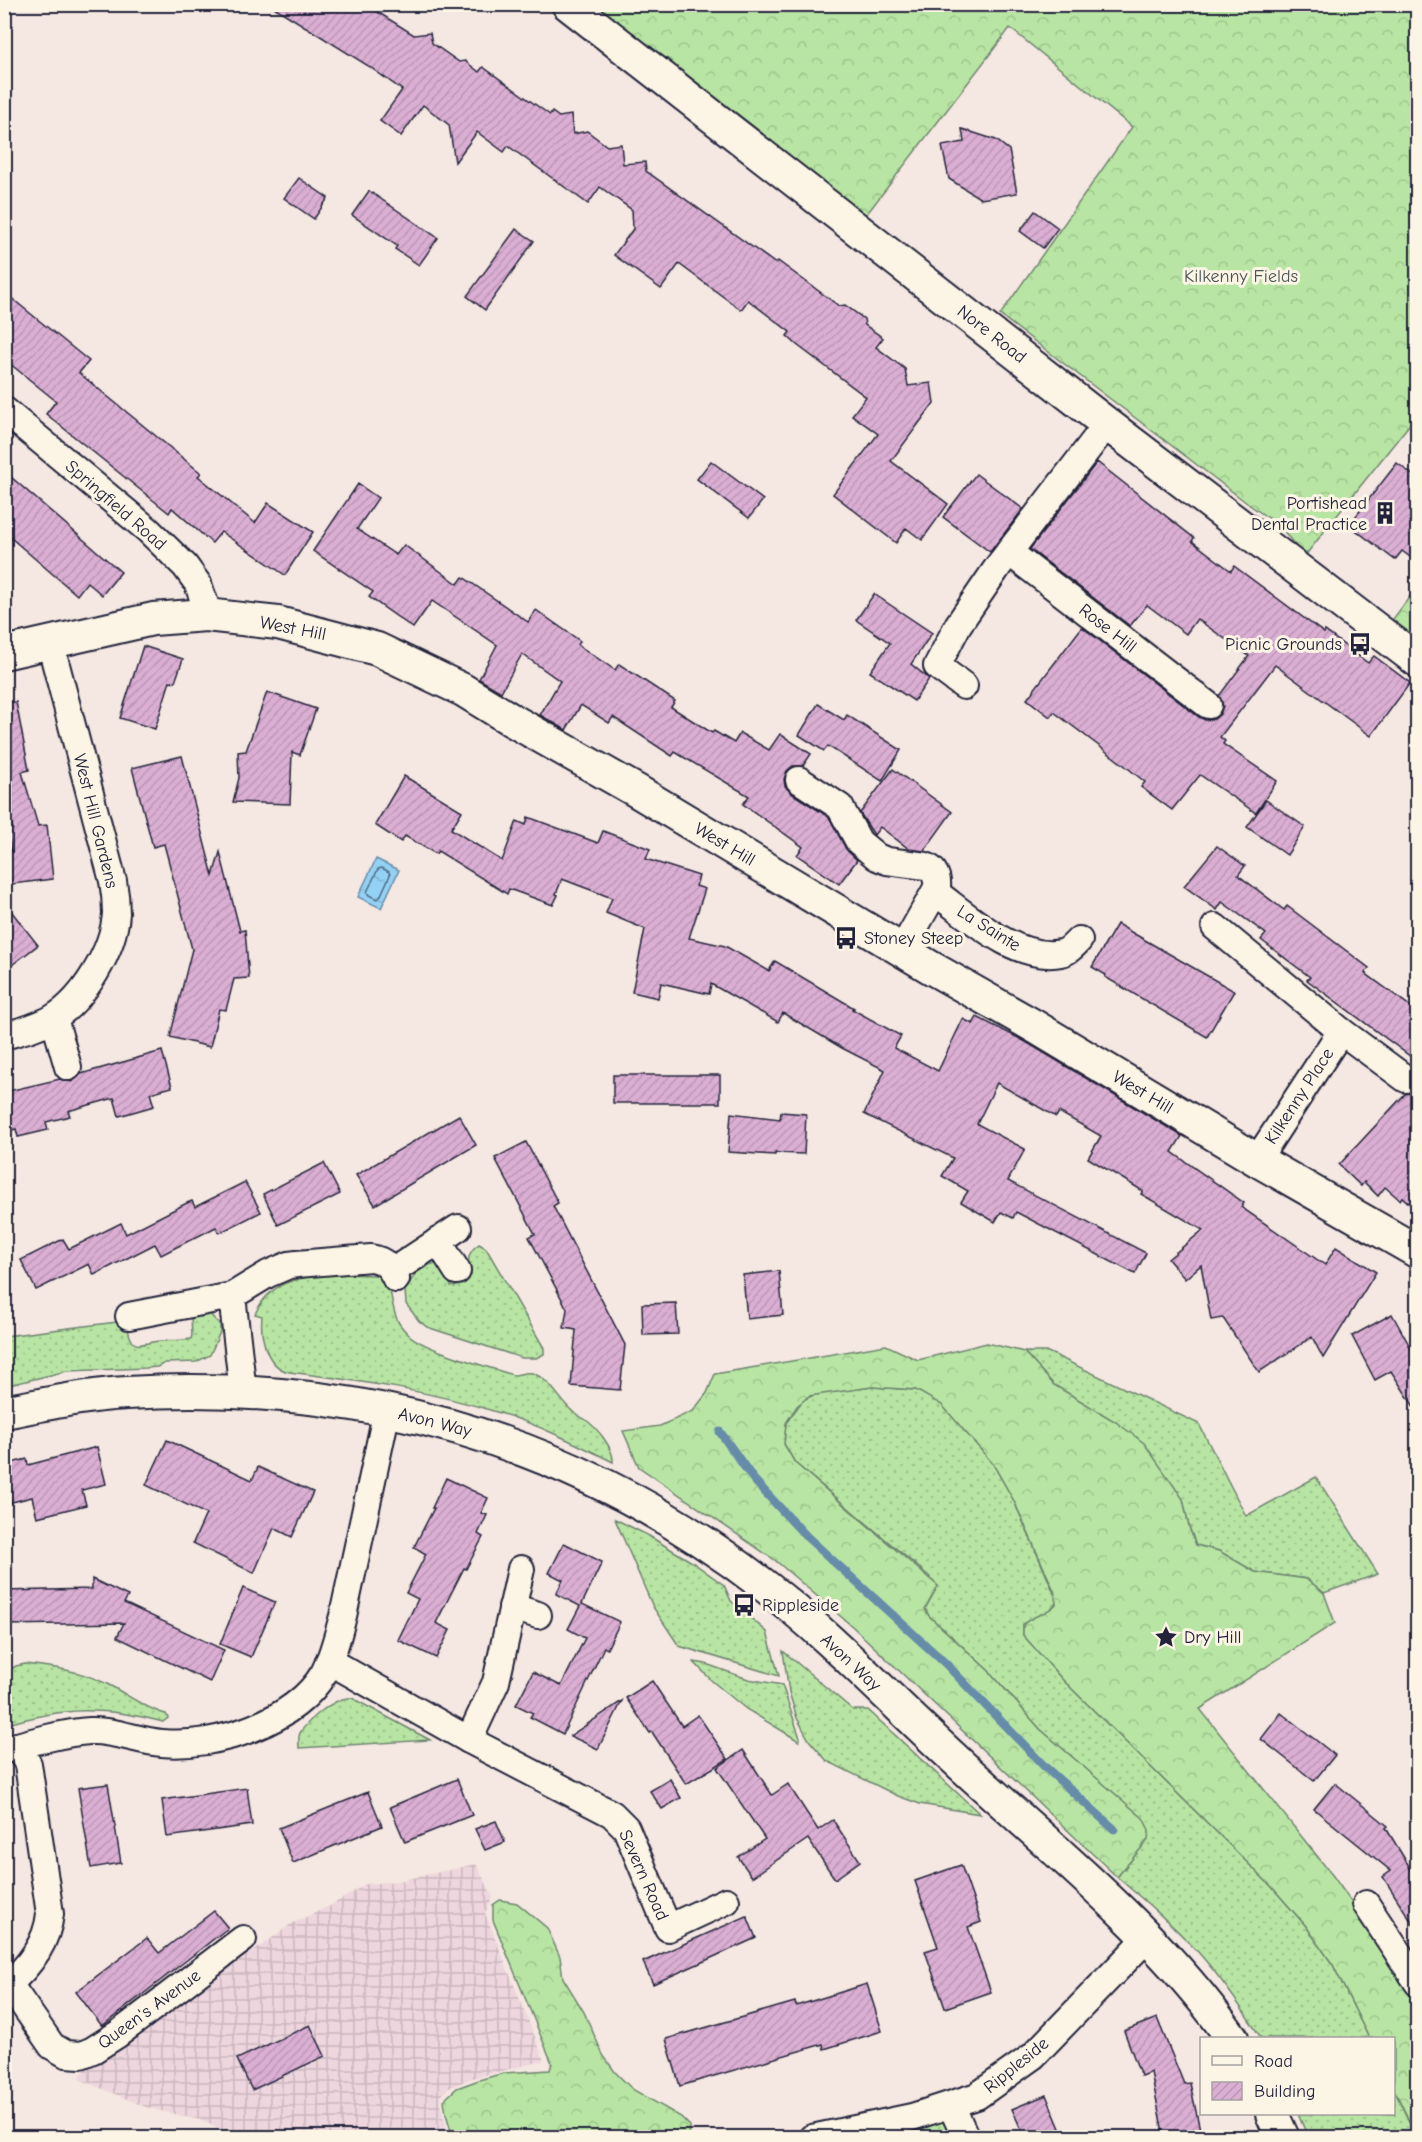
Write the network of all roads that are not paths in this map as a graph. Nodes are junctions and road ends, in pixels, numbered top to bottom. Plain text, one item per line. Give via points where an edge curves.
1 (568, 4) edge
2 (4, 410) edge
3 (1107, 424) junction
4 (1009, 552) junction
5 (206, 615) junction
6 (50, 642) junction
7 (4, 653) edge
8 (1418, 661) edge
9 (964, 686) dead end
10 (1208, 705) dead end
11 (799, 780) dead end
12 (935, 892) junction
13 (1215, 927) dead end
14 (1079, 940) dead end
15 (902, 950) junction
16 (54, 1018) junction
17 (1341, 1031) junction
18 (4, 1036) edge
19 (68, 1067) dead end
20 (1406, 1079) dead end
21 (1257, 1160) junction
22 (1410, 1244) edge
23 (457, 1270) dead end
24 (232, 1296) junction
25 (129, 1316) dead end
26 (243, 1392) junction
27 (387, 1410) junction
28 (4, 1412) edge
29 (521, 1569) dead end
30 (512, 1607) junction
31 (538, 1615) dead end
32 (329, 1661) junction
33 (469, 1740) junction
34 (11, 1748) edge
35 (726, 1901) dead end
36 (1366, 1904) dead end
37 (1148, 1937) junction
38 (243, 1939) dead end
39 (1418, 1983) edge
40 (7, 1986) edge
41 (1231, 2037) edge
42 (951, 2105) junction
43 (1272, 2115) edge
44 (812, 2138) edge
45 (966, 2138) edge
46 (1283, 2138) edge

1 - 3 street, Nore Road
2 - 5 street, Springfield Road via 148,530 185,566 198,584
3 - 4 street
3 - 8 street, Nore Road
4 - 9 street via 958,626 937,666
4 - 10 street, Rose Hill
5 - 6 street, West Hill via 153,619
5 - 15 street, West Hill via 278,623 329,635 416,666 637,791
6 - 7 street, West Hill
6 - 16 street, West Hill Gardens via 113,881 116,906 113,931 94,974 74,1002
11 - 12 street via 840,807 858,840 872,854 887,861 932,869 937,881
12 - 14 street, La Sainte via 1008,943 1029,952 1061,953
12 - 15 street
13 - 17 street, Kilkenny Place via 1242,940
15 - 21 street, West Hill
16 - 18 street, West Hill Gardens
16 - 19 street
17 - 20 street, Kilkenny Place
17 - 21 street, Kilkenny Place
21 - 22 street, West Hill
23 - 24 street via 448,1234 395,1275 385,1263 372,1258 288,1265
24 - 25 street
24 - 26 street
26 - 27 street, Avon Way
26 - 28 street, Avon Way via 124,1393
27 - 32 street via 343,1616
27 - 37 street, Avon Way via 493,1437 545,1457 621,1493 702,1540 791,1606
29 - 30 street
30 - 31 street
30 - 33 street via 495,1682
32 - 33 street, Severn Road
32 - 34 street via 318,1681 292,1707 264,1724 232,1734 176,1744 88,1731
33 - 35 street, Severn Road via 619,1820 668,1928
34 - 40 street, Queen's Avenue via 28,1764 50,1914 39,1949
36 - 39 street
37 - 41 street, Avon Way
37 - 42 street, Rippleside via 1033,2055 977,2096
38 - 40 street, Queen's Avenue via 118,2034 81,2055 66,2054 52,2046
42 - 44 street, Rippleside
42 - 45 street
43 - 46 street

